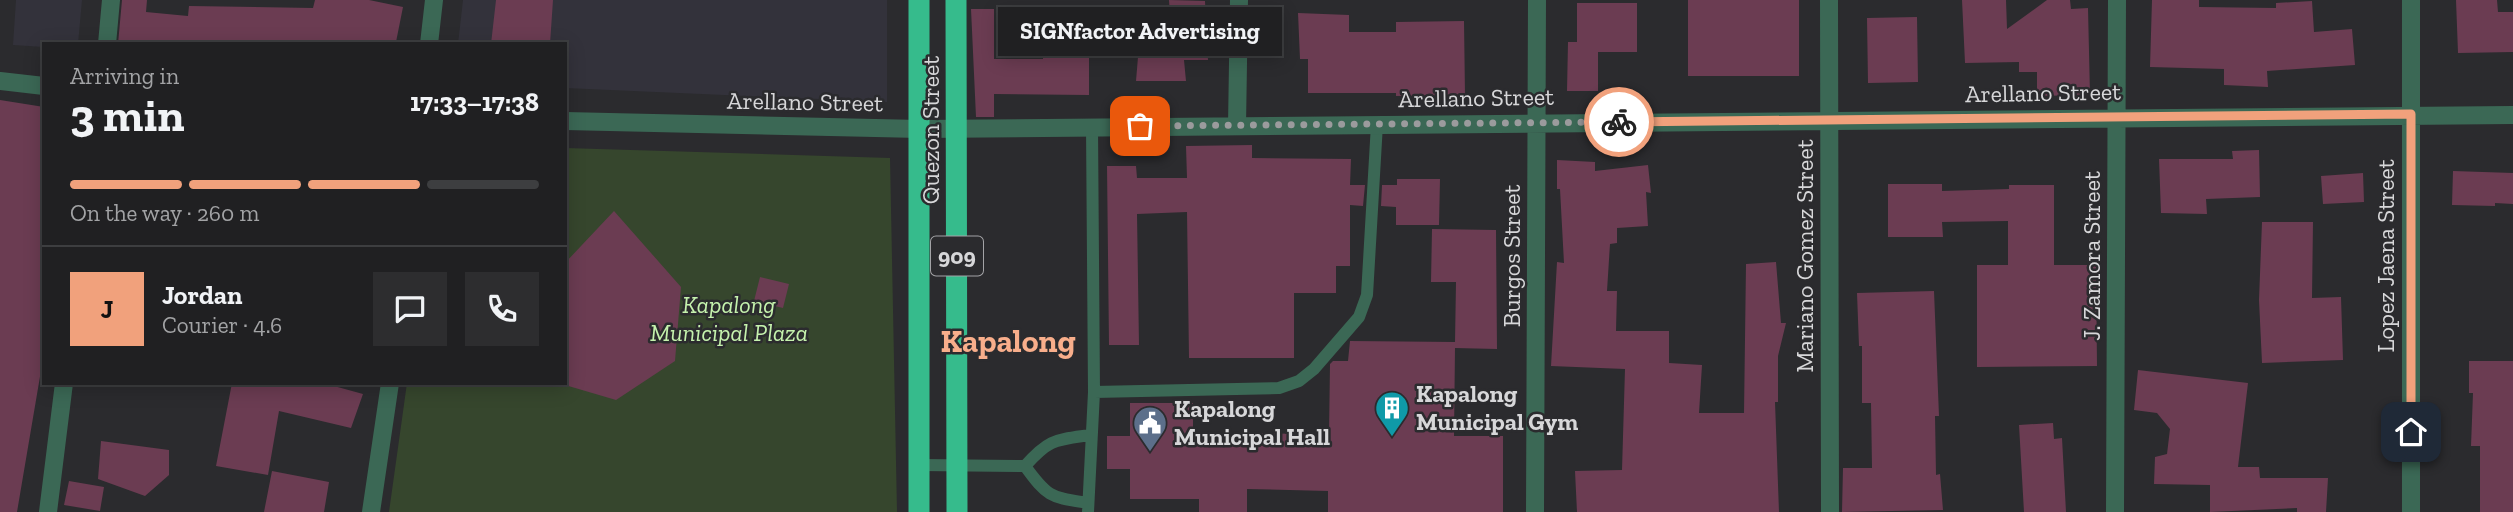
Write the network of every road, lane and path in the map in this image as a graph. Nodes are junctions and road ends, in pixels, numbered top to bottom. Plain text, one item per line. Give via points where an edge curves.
1 (111, 0) edge
2 (434, 0) edge
3 (919, 0) edge
4 (956, 0) edge
5 (1239, 0) edge
6 (1537, 0) edge
7 (1829, 0) edge
8 (2118, 0) edge
9 (2412, 0) edge
10 (107, 42) edge
11 (429, 42) edge
12 (0, 81) edge
13 (42, 86) edge
14 (2411, 114) junction
15 (2513, 115) edge
16 (2117, 117) junction
17 (1830, 120) junction
18 (567, 121) edge
19 (1537, 122) junction
20 (1377, 124) junction
21 (1237, 125) junction
22 (1092, 127) junction
23 (958, 128) junction
24 (920, 129) junction
25 (64, 385) edge
26 (390, 385) edge
27 (1094, 393) junction
28 (1090, 435) junction
29 (919, 465) junction
30 (957, 465) junction
31 (1025, 466) junction
32 (1088, 507) edge
33 (48, 512) edge
34 (372, 512) edge
35 (919, 512) edge
36 (957, 512) edge
37 (1535, 512) edge
38 (1830, 512) edge
39 (2115, 512) edge
40 (2411, 512) edge

1 - 10 street
2 - 11 street
3 - 24 highway, Quezon Street / 909
4 - 23 highway, Quezon Street / 909
5 - 21 street
6 - 19 street, Burgos Street
7 - 17 street, Mariano Gomez Street
8 - 16 street, J. Zamora Street
9 - 14 street, Lopez Jaena Street
12 - 13 street
14 - 15 street, Arellano Street
14 - 16 street, Arellano Street
14 - 40 street, Lopez Jaena Street
16 - 17 street, Arellano Street
16 - 39 street, J. Zamora Street
17 - 19 street, Arellano Street
17 - 38 street, Mariano Gomez Street
18 - 24 street, Arellano Street
19 - 20 street, Arellano Street
19 - 37 street, Burgos Street
20 - 21 street, Arellano Street
20 - 27 lane via 1367,295 1359,317 1314,369 1279,388
21 - 22 street, Arellano Street
22 - 23 street, Arellano Street
22 - 27 lane
23 - 24 street, Arellano Street
23 - 30 highway, Quezon Street / 909
24 - 29 highway, Quezon Street / 909
25 - 33 street
26 - 34 street
27 - 28 lane
28 - 31 lane via 1052,442
28 - 32 lane
29 - 30 lane
29 - 35 highway, Quezon Street / 909
30 - 31 lane
30 - 36 highway, Quezon Street / 909
31 - 32 lane via 1054,498

